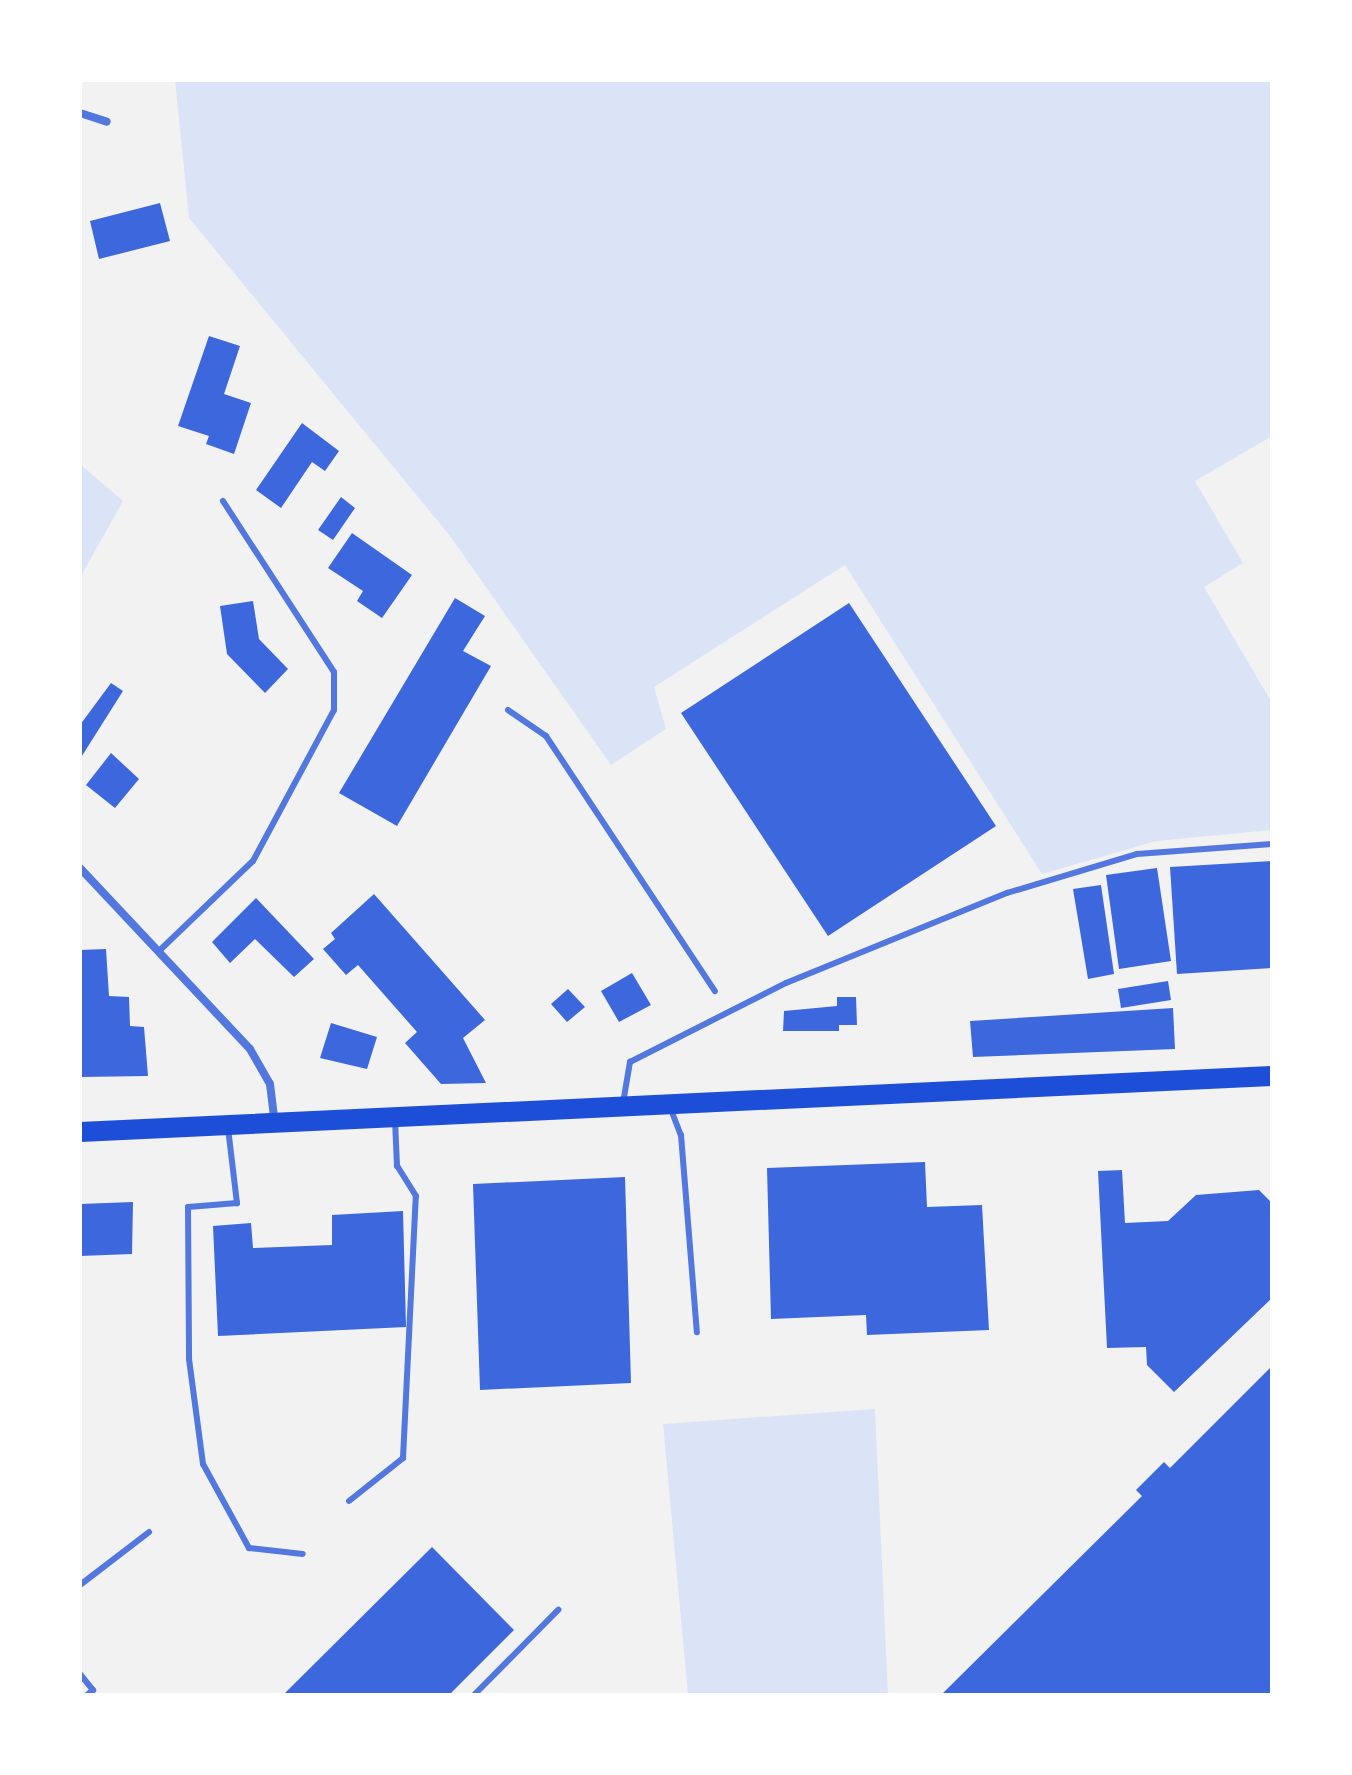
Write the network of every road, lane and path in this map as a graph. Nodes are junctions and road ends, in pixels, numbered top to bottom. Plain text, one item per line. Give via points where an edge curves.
1 (80, 113) edge
2 (107, 122) dead end
3 (223, 501) dead end
4 (508, 710) dead end
5 (1272, 844) edge
6 (80, 868) edge
7 (159, 951) junction
8 (715, 991) dead end
9 (1272, 1076) edge
10 (669, 1104) junction
11 (623, 1106) junction
12 (395, 1117) junction
13 (276, 1122) junction
14 (228, 1125) junction
15 (80, 1132) edge
16 (697, 1332) dead end
17 (349, 1501) dead end
18 (149, 1532) dead end
19 (303, 1554) dead end
20 (80, 1585) edge
21 (558, 1610) dead end
22 (80, 1674) edge
23 (87, 1695) edge
24 (474, 1695) edge

1 - 2 street
3 - 7 lane via 334,672 334,710 253,861
4 - 8 lane via 546,736
5 - 11 lane via 1137,854 1007,893 786,983 630,1062
6 - 7 street
7 - 13 street via 261,1063
9 - 10 main road
10 - 11 main road
10 - 16 lane via 681,1135
11 - 12 main road
12 - 13 main road
12 - 17 lane via 397,1166 416,1196 403,1458
13 - 14 main road
14 - 15 main road
14 - 19 lane via 237,1203 188,1207 189,1359 203,1464 249,1548
18 - 20 lane
21 - 24 lane
22 - 23 lane via 93,1690

